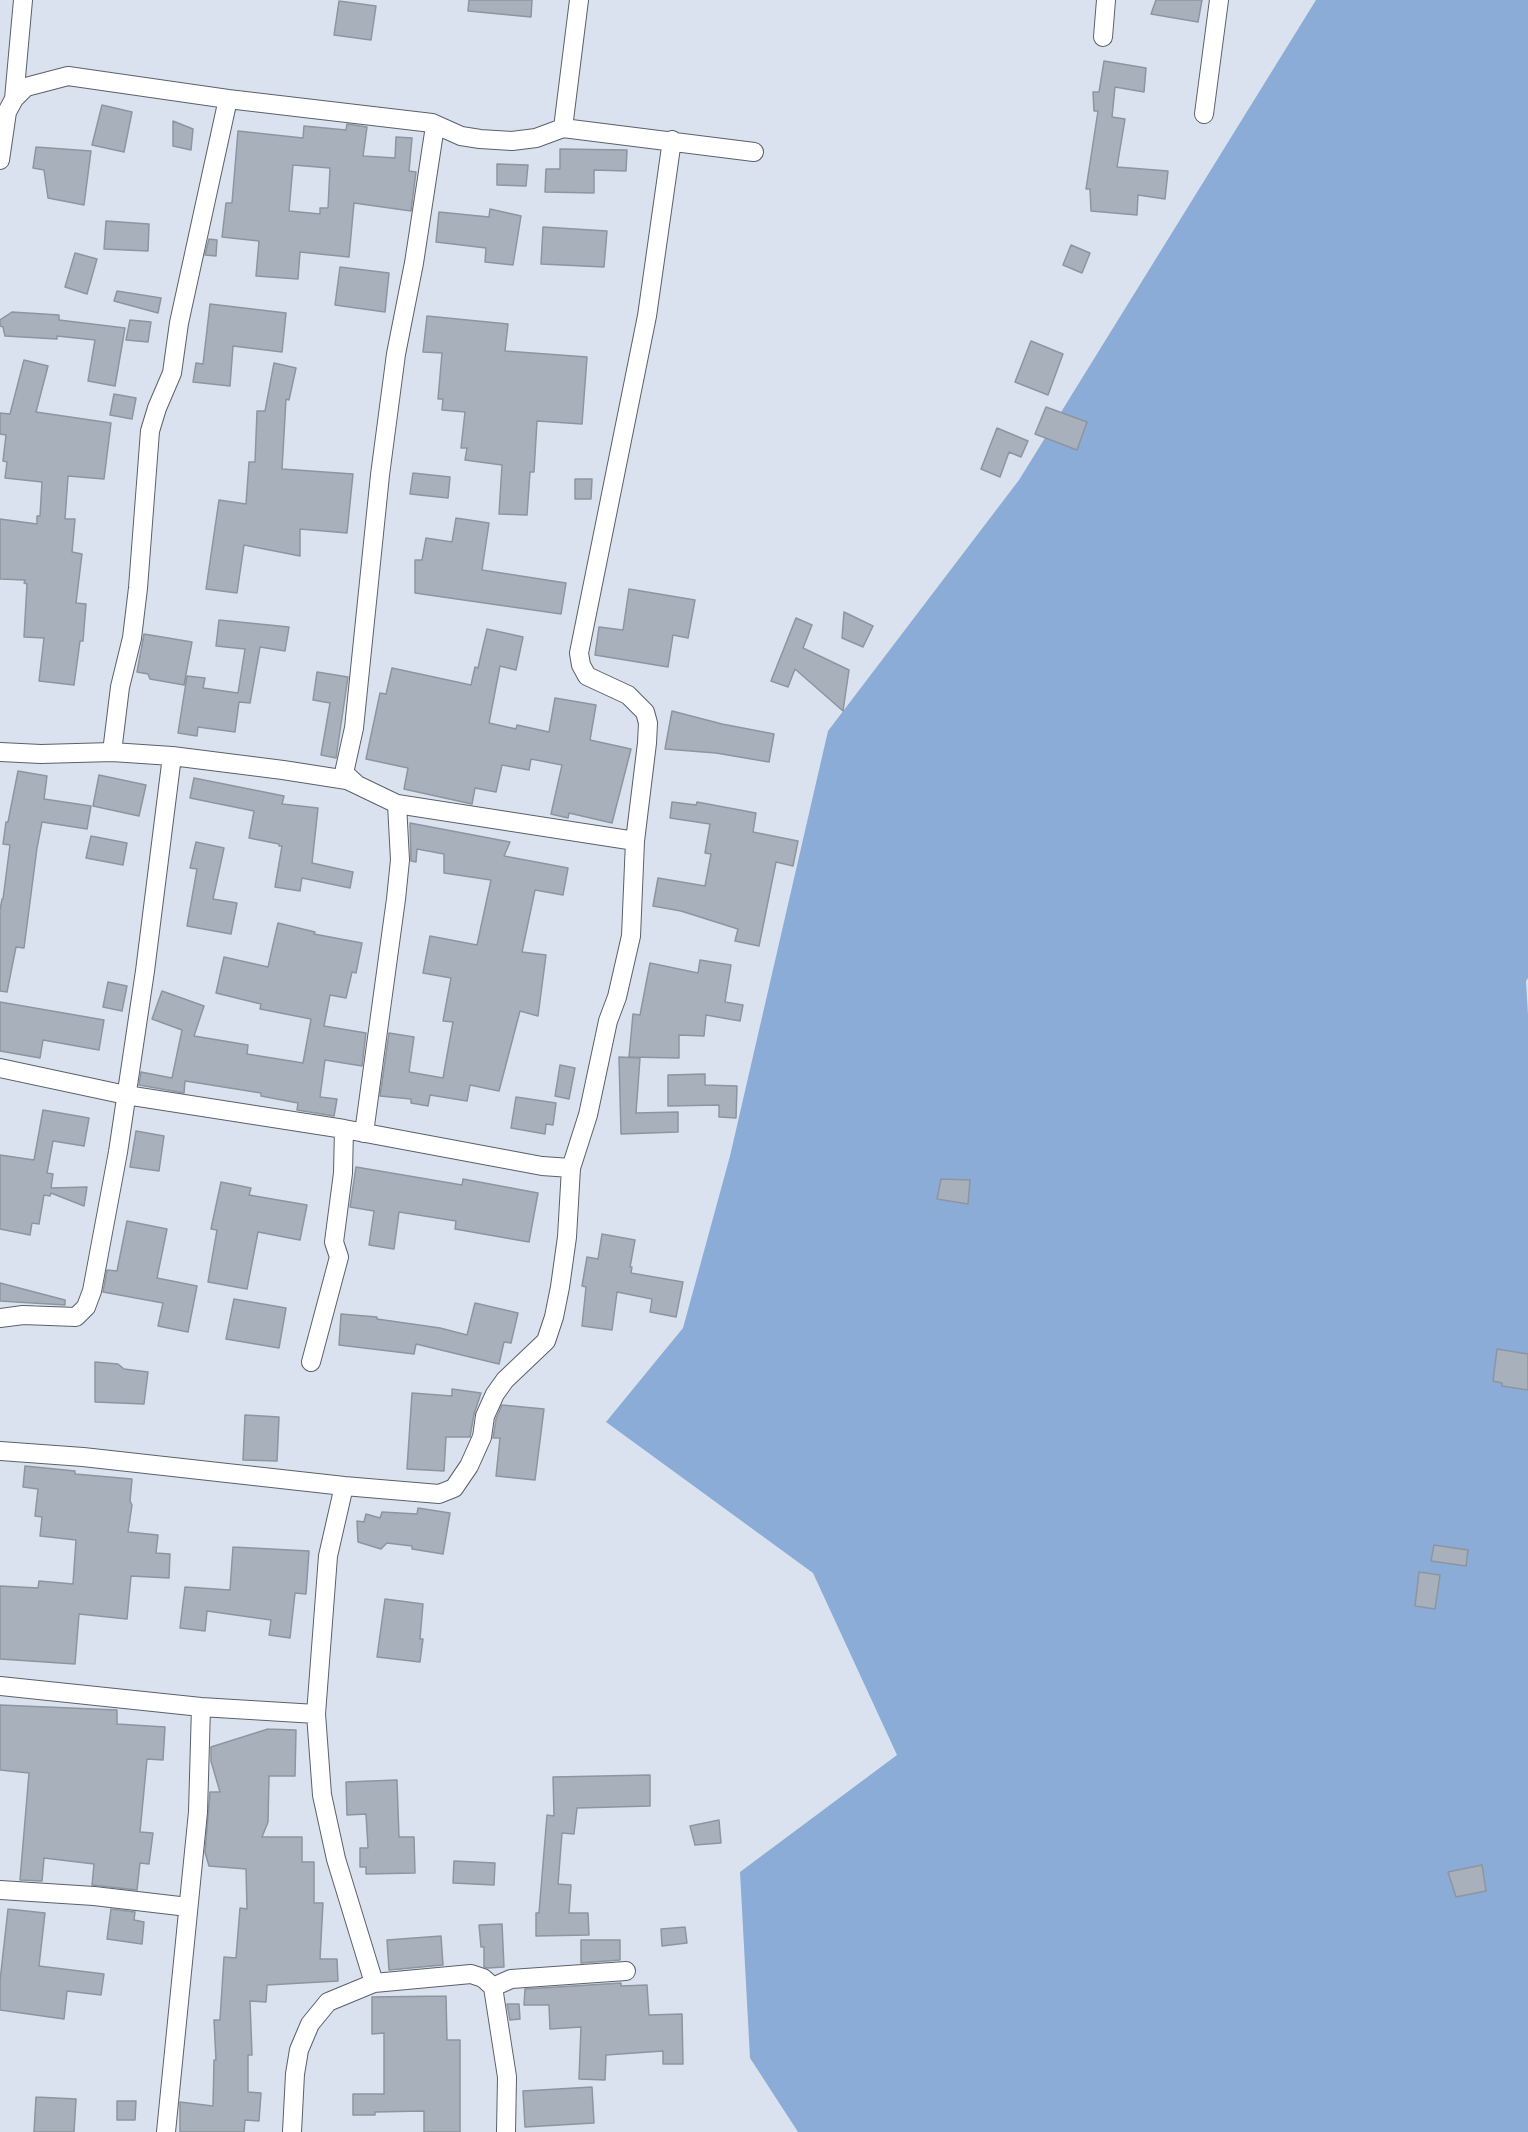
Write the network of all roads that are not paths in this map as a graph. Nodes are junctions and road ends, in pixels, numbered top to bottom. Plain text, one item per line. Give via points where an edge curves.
1 (23, 0) edge
2 (579, 0) edge
3 (1106, 0) edge
4 (1219, 0) edge
5 (1103, 38) dead end
6 (14, 99) junction
7 (228, 99) junction
8 (1204, 114) dead end
9 (435, 126) junction
10 (563, 128) junction
11 (672, 140) junction
12 (753, 152) dead end
13 (0, 160) edge
14 (0, 752) edge
15 (112, 752) junction
16 (172, 756) junction
17 (355, 783) junction
18 (397, 804) junction
19 (635, 841) junction
20 (0, 1068) edge
21 (126, 1095) junction
22 (344, 1129) junction
23 (364, 1133) junction
24 (571, 1168) junction
25 (0, 1318) edge
26 (311, 1362) dead end
27 (0, 1451) edge
28 (344, 1486) junction
29 (0, 1686) edge
30 (201, 1707) junction
31 (316, 1714) junction
32 (0, 1890) edge
33 (188, 1907) junction
34 (626, 1971) dead end
35 (374, 1983) junction
36 (493, 1987) junction
37 (166, 2132) edge
38 (292, 2132) edge
39 (506, 2132) edge

1 - 6 street
2 - 10 street
3 - 5 street
4 - 8 street
6 - 7 street via 26,87 68,76
6 - 13 street via 7,112
7 - 9 street
7 - 15 street via 172,373 150,431 138,588
9 - 10 street via 461,136 512,141 536,138
9 - 17 street via 396,354 380,475 354,728 344,773
10 - 11 street
11 - 12 street
11 - 19 street via 647,316 579,654 587,676 628,695 645,712 647,743
14 - 15 street
15 - 16 street
16 - 17 street
16 - 21 street via 146,971
17 - 18 street
18 - 19 street
18 - 23 street via 400,860
19 - 24 street via 632,936
20 - 21 street
21 - 22 street
21 - 25 street via 102,1244 86,1307 76,1317
22 - 23 street
22 - 26 street via 334,1242 339,1257
23 - 24 street
24 - 28 street via 567,1237 554,1317 546,1341 504,1380 495,1394 485,1416 482,1437 454,1488 439,1494
27 - 28 street via 128,1461
28 - 31 street via 328,1556
29 - 30 street
30 - 31 street
30 - 33 street via 198,1812
31 - 35 street via 322,1795 336,1859
32 - 33 street
33 - 37 street
34 - 36 street via 511,1979
35 - 36 street via 471,1974
35 - 38 street via 328,2002 310,2024 299,2050 295,2074
36 - 39 street via 507,2077

